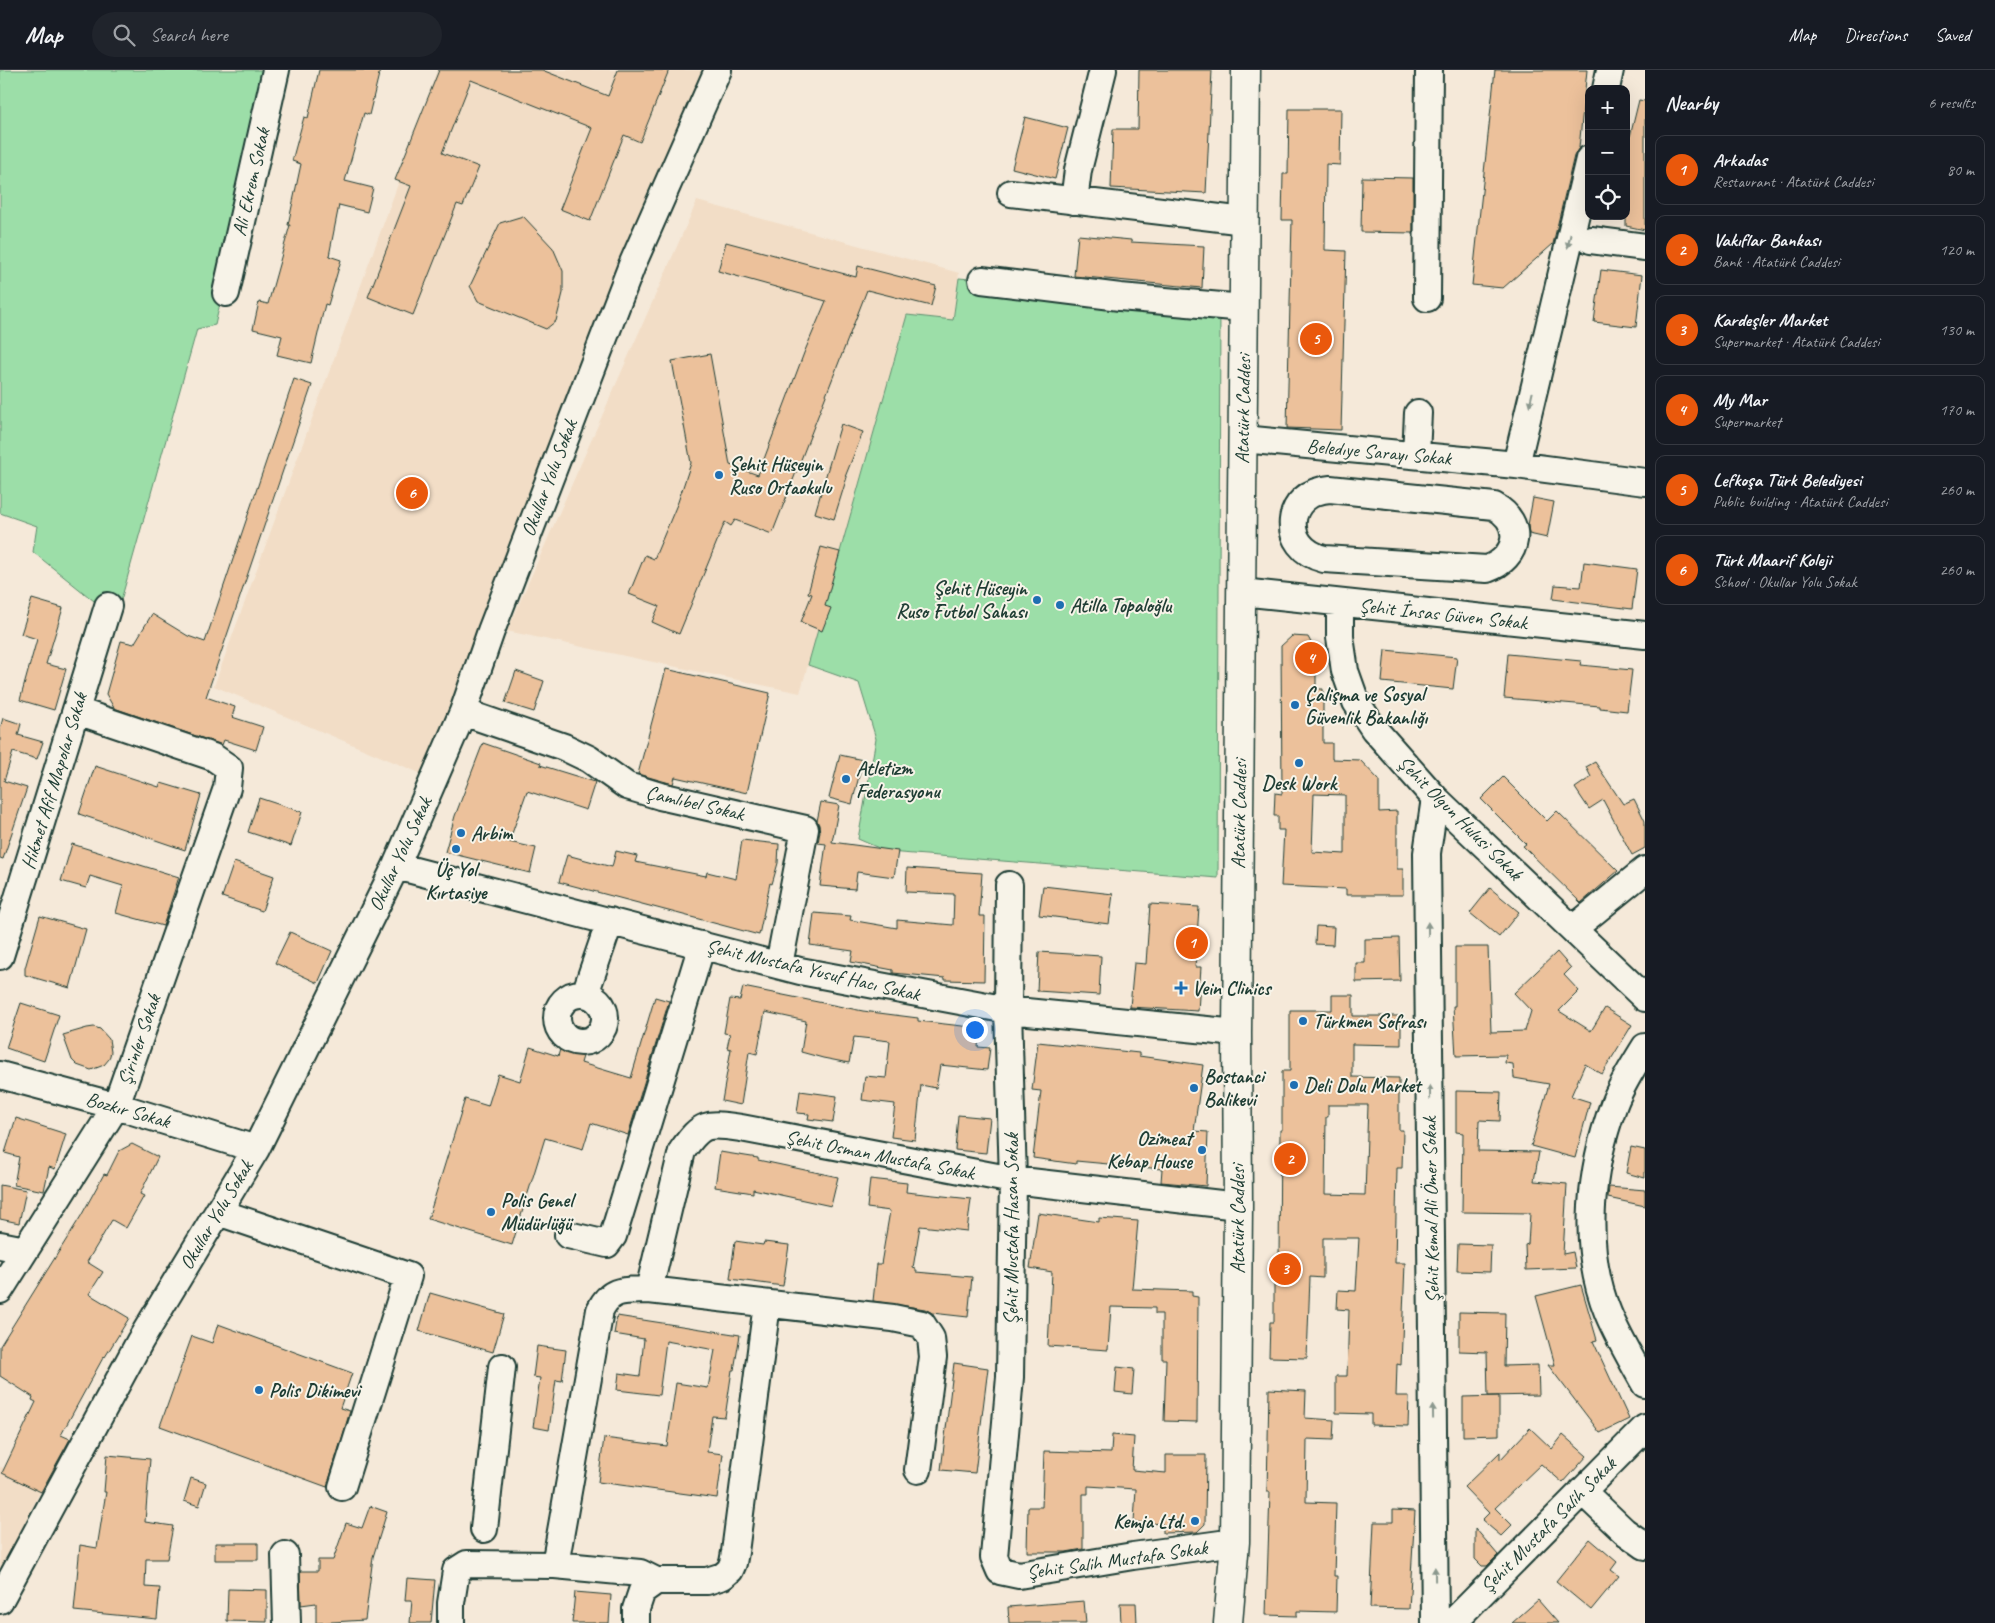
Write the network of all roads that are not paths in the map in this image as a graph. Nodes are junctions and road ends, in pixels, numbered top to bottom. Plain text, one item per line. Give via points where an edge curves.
1 (276, 70) edge
2 (718, 70) edge
3 (1103, 70) edge
4 (1246, 70) edge
5 (1429, 70) edge
6 (1610, 70) edge
7 (1607, 85) edge
8 (1585, 175) edge
9 (1011, 193) dead end
10 (1074, 201) junction
11 (1245, 221) junction
12 (1591, 240) dead end
13 (1645, 247) edge
14 (982, 280) dead end
15 (226, 294) dead end
16 (1427, 298) dead end
17 (1244, 308) junction
18 (1418, 413) dead end
19 (1243, 439) junction
20 (1412, 455) junction
21 (1516, 464) junction
22 (1645, 482) edge
23 (1404, 496) junction
24 (1241, 592) junction
25 (1340, 603) junction
26 (108, 606) dead end
27 (1645, 635) edge
28 (77, 711) junction
29 (463, 712) junction
30 (1435, 798) junction
31 (396, 866) junction
32 (1645, 870) edge
33 (1009, 885) dead end
34 (610, 921) junction
35 (1573, 929) junction
36 (702, 945) junction
37 (0, 956) edge
38 (779, 965) junction
39 (585, 994) dead end
40 (1645, 998) edge
41 (1008, 1010) junction
42 (1237, 1033) junction
43 (1645, 1047) edge
44 (0, 1075) edge
45 (116, 1106) junction
46 (256, 1149) junction
47 (1013, 1180) junction
48 (1238, 1206) junction
49 (218, 1212) junction
50 (568, 1235) dead end
51 (12, 1248) edge
52 (0, 1290) edge
53 (649, 1290) junction
54 (767, 1304) junction
55 (502, 1367) dead end
56 (1645, 1384) edge
57 (1645, 1428) edge
58 (918, 1470) dead end
59 (342, 1487) dead end
60 (1582, 1491) junction
61 (484, 1529) dead end
62 (1645, 1546) edge
63 (1234, 1550) junction
64 (285, 1555) dead end
65 (555, 1565) junction
66 (1000, 1571) joint
67 (656, 1581) junction
68 (0, 1600) edge
69 (287, 1623) edge
70 (451, 1623) edge
71 (636, 1623) edge
72 (1228, 1623) edge
73 (1241, 1623) edge
74 (1435, 1623) edge
75 (1452, 1623) edge

1 - 15 street, Ali Ekrem Sokak
2 - 29 street, Okullar Yolu Sokak via 618,300
3 - 10 street via 1078,170
4 - 11 main road, Atatürk Caddesi
5 - 16 street
6 - 7 street
8 -> 21 street
9 - 10 street
10 - 11 street
11 - 17 main road, Atatürk Caddesi
12 - 13 street
14 - 17 street
17 - 19 main road, Atatürk Caddesi
18 - 20 street
19 - 20 street, Beledıye Sarayı Sokak
19 - 24 main road, Atatürk Caddesi
20 - 21 street, Beledıye Sarayı Sokak
20 - 23 street
21 - 22 street, Beledıye Sarayı Sokak
23 - 23 street via 1494,506 1507,515 1513,528 1511,552 1498,566 1476,569 1324,558 1309,554 1295,538 1295,510 1311,493 1320,490
24 - 25 street, Şehit İnsas Güven Sokak
24 - 42 main road, Atatürk Caddesi
25 - 27 street, Şehit İnsas Güven Sokak
25 - 30 street, Şehit Olgun Hulusi Sokak via 1342,655 1356,702 1374,729
26 - 28 street, Hikmet Afif Mapolar Sokak
28 - 37 street, Hikmet Afif Mapolar Sokak
28 - 45 street, Şirinler Sokak via 213,757 229,768 227,788
29 - 31 street, Okullar Yolu Sokak
29 - 38 street, Çamlıbel Sokak via 572,750 627,786 805,829
30 - 35 street, Şehit Olgun Hulusi Sokak
74 -> 30 street, Şehit Kemal Ali Ömer Sokak via 1427,862
31 - 34 street, Şehit Mustafa Yusuf Hacı Sokak
31 - 46 street, Okullar Yolu Sokak
32 - 35 street
33 - 41 street, Şehit Mustafa Hasan Sokak
34 - 36 street, Şehit Mustafa Yusuf Hacı Sokak
34 - 39 street
35 - 40 street, Şehit Olgun Hulusi Sokak
36 - 38 street, Şehit Mustafa Yusuf Hacı Sokak
36 - 50 street via 613,1236 607,1244
38 - 41 street, Şehit Mustafa Yusuf Hacı Sokak
41 - 42 street, Şehit Mustafa Yusuf Hacı Sokak
41 - 47 street, Şehit Mustafa Hasan Sokak
42 - 48 main road, Atatürk Caddesi
43 - 56 street via 1614,1102 1598,1153 1591,1218 1596,1271 1608,1312
44 - 45 street, Bozkır Sokak
45 - 46 street, Bozkır Sokak
45 - 51 street, Şirinler Sokak
46 - 49 street, Okullar Yolu Sokak
47 - 48 street, Şehit Osman Mustafa Sokak
47 - 53 street, Şehit Osman Mustafa Sokak via 741,1128 711,1125 701,1128 682,1151
47 - 66 street, Şehit Mustafa Hasan Sokak via 1010,1378 994,1557
48 - 63 main road, Atatürk Caddesi
49 - 59 street via 408,1276
49 - 68 street, Okullar Yolu Sokak via 140,1341
51 - 52 street, Şirinler Sokak
53 - 54 street
53 - 65 street via 619,1291 608,1297 600,1310
54 - 58 street via 922,1324 931,1338 933,1357
54 - 67 street via 733,1563 723,1576 714,1580
55 - 61 street
57 - 60 street, Şehit Mustafa Salih Sokak
60 - 62 street via 1624,1531
60 - 75 street, Şehit Mustafa Salih Sokak
63 - 66 street, Şehit Salih Mustafa Sokak via 1133,1556 1019,1575
63 - 72 main road, Atatürk Caddesi
63 - 73 main road, Atatürk Caddesi
64 - 69 street
65 - 67 street via 640,1574
65 - 70 street via 468,1564 456,1571
67 - 71 street via 642,1592 636,1609

